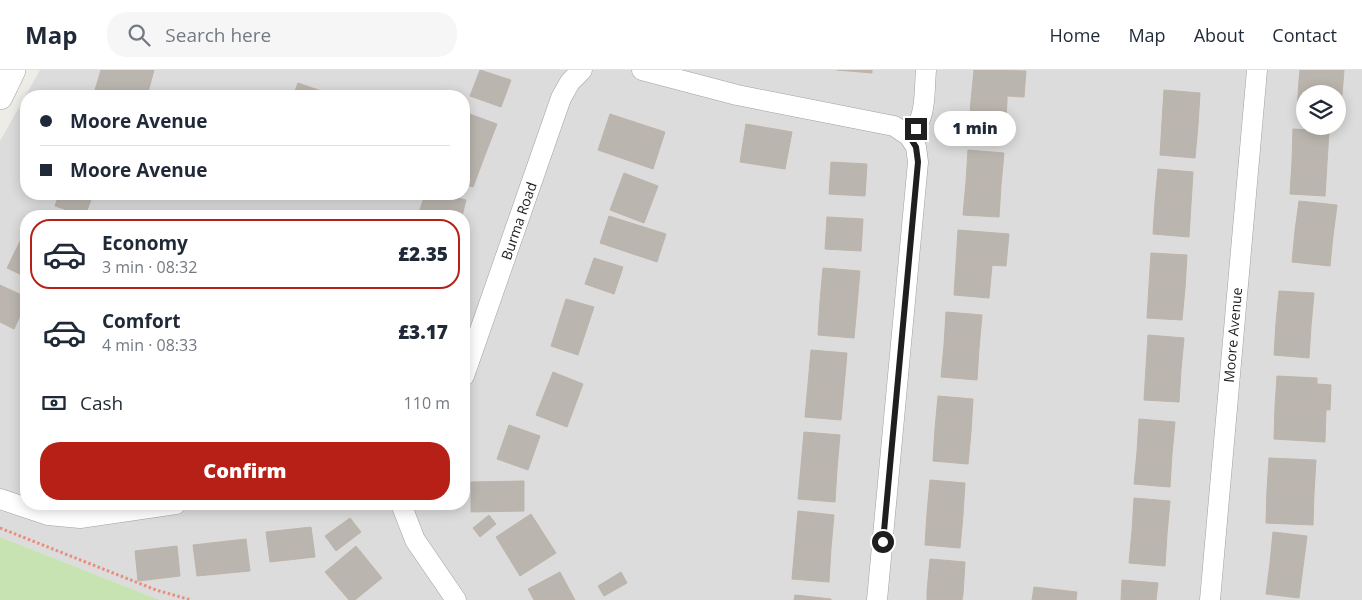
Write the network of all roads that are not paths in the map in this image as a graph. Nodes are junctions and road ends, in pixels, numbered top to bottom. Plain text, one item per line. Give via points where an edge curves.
1 (13, 70) edge
2 (582, 70) edge
3 (642, 70) edge
4 (926, 70) edge
5 (1257, 70) edge
6 (0, 96) edge
7 (909, 136) junction
8 (470, 359) edge
9 (0, 499) edge
10 (20, 506) edge
11 (33, 510) edge
12 (135, 510) edge
13 (403, 510) edge
14 (456, 600) edge
15 (878, 600) edge
16 (1210, 600) edge

1 - 6 street
2 - 8 street, Burma Road via 561,98
3 - 7 street via 737,95 894,126
4 - 7 street via 922,117
5 - 16 street, Moore Avenue
7 - 15 street via 916,147 918,162
9 - 10 street
11 - 12 street via 80,518
13 - 14 street via 415,540

